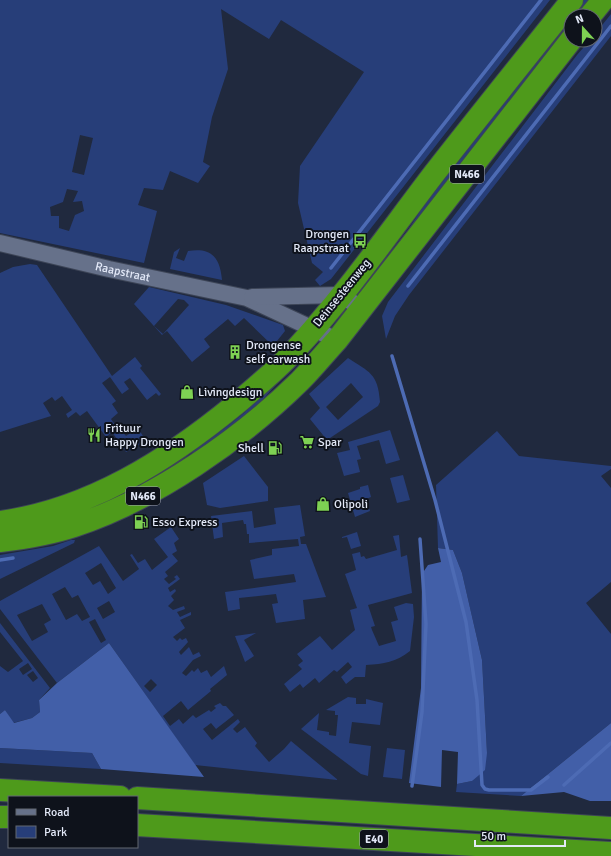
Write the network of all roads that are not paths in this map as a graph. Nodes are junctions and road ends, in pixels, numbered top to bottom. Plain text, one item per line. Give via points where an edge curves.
1 (572, 0) edge
2 (603, 0) edge
3 (596, 8) edge
4 (565, 48) edge
5 (0, 243) edge
6 (340, 295) junction
7 (247, 298) junction
8 (362, 308) junction
9 (314, 328) junction
10 (337, 340) junction
11 (83, 500) junction
12 (92, 520) junction
13 (0, 522) edge
14 (0, 541) edge
15 (0, 790) edge
16 (103, 796) edge
17 (138, 798) edge
18 (138, 825) edge
19 (611, 828) edge
20 (611, 853) edge

1 - 6 highway, Deinsesteenweg / N466
2 - 3 highway
4 - 8 highway, Deinsesteenweg / N466
5 - 7 street, Raapstraat
6 - 7 street, Raapstraat
6 - 8 street
6 - 9 highway, Deinsesteenweg / N466
7 - 9 street, Raapstraat
8 - 10 highway, Deinsesteenweg / N466
9 - 10 street, Raapstraat
9 - 11 highway, Deinsesteenweg / N466 via 275,371 200,432 125,479
10 - 12 highway, Deinsesteenweg / N466 via 300,380 246,428 169,480 122,507
11 - 12 highway
11 - 13 highway, Deinsesteenweg / N466 via 39,515
12 - 14 highway, Deinsesteenweg / N466 via 52,533
15 - 16 highway
17 - 19 highway, E40
18 - 20 highway, E40

